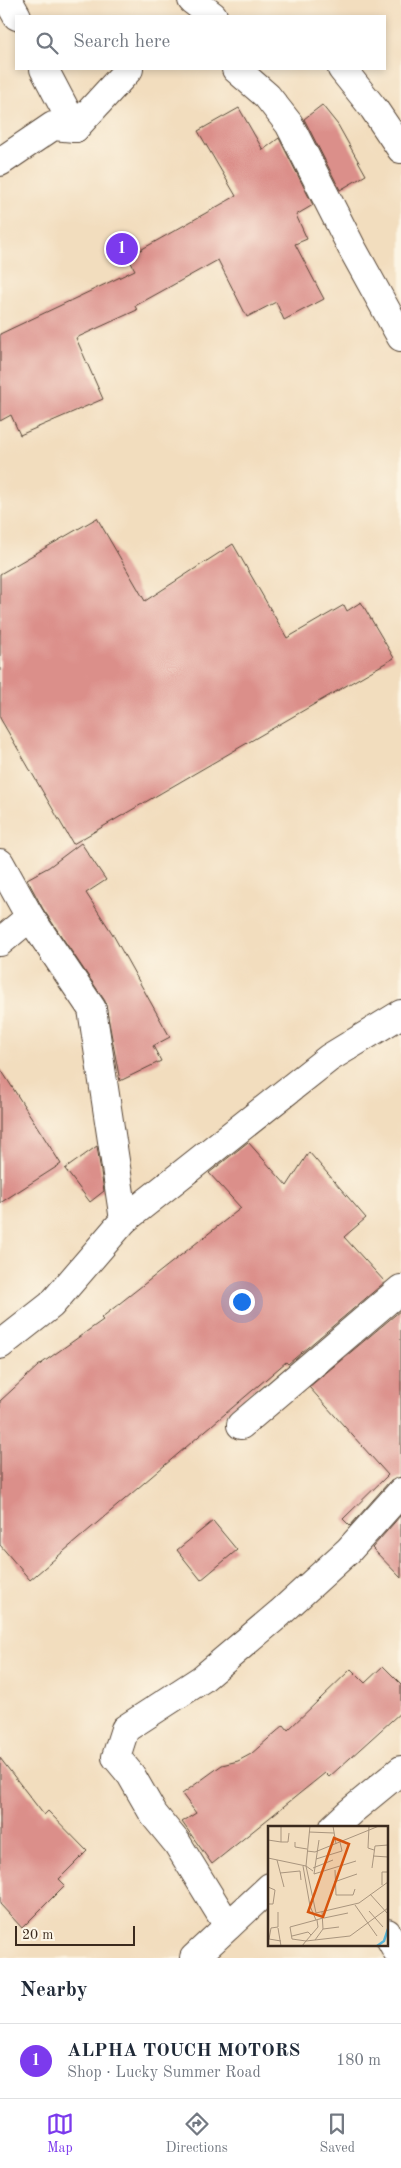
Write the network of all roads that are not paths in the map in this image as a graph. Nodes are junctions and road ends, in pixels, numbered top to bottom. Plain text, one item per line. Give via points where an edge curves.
1 (8, 0) edge
2 (192, 0) edge
3 (16, 15) edge
4 (212, 15) edge
5 (45, 70) edge
6 (128, 70) edge
7 (237, 70) edge
8 (343, 70) edge
9 (75, 128) junction
10 (401, 149) edge
11 (0, 162) edge
12 (401, 337) edge
13 (0, 863) edge
14 (30, 917) junction
15 (0, 942) edge
16 (401, 1014) edge
17 (124, 1220) junction
18 (401, 1289) edge
19 (0, 1345) edge
20 (241, 1425) dead end
21 (401, 1492) edge
22 (401, 1770) edge
23 (335, 1826) edge
24 (268, 1889) edge
25 (228, 1926) junction
26 (388, 1935) edge
27 (194, 1958) edge
28 (401, 1958) edge

1 - 3 street
2 - 4 street
5 - 9 street
6 - 9 street
7 - 12 street via 267,96 288,124
8 - 10 street
9 - 11 street via 53,126
13 - 14 street
14 - 15 street
14 - 17 street via 92,1008
16 - 17 street via 329,1058
17 - 19 street via 51,1305
18 - 20 street
21 - 25 street via 349,1550 280,1613 202,1679 125,1729 116,1757 131,1775 154,1815 177,1843
22 - 23 street
24 - 25 street
25 - 27 street
26 - 28 street

